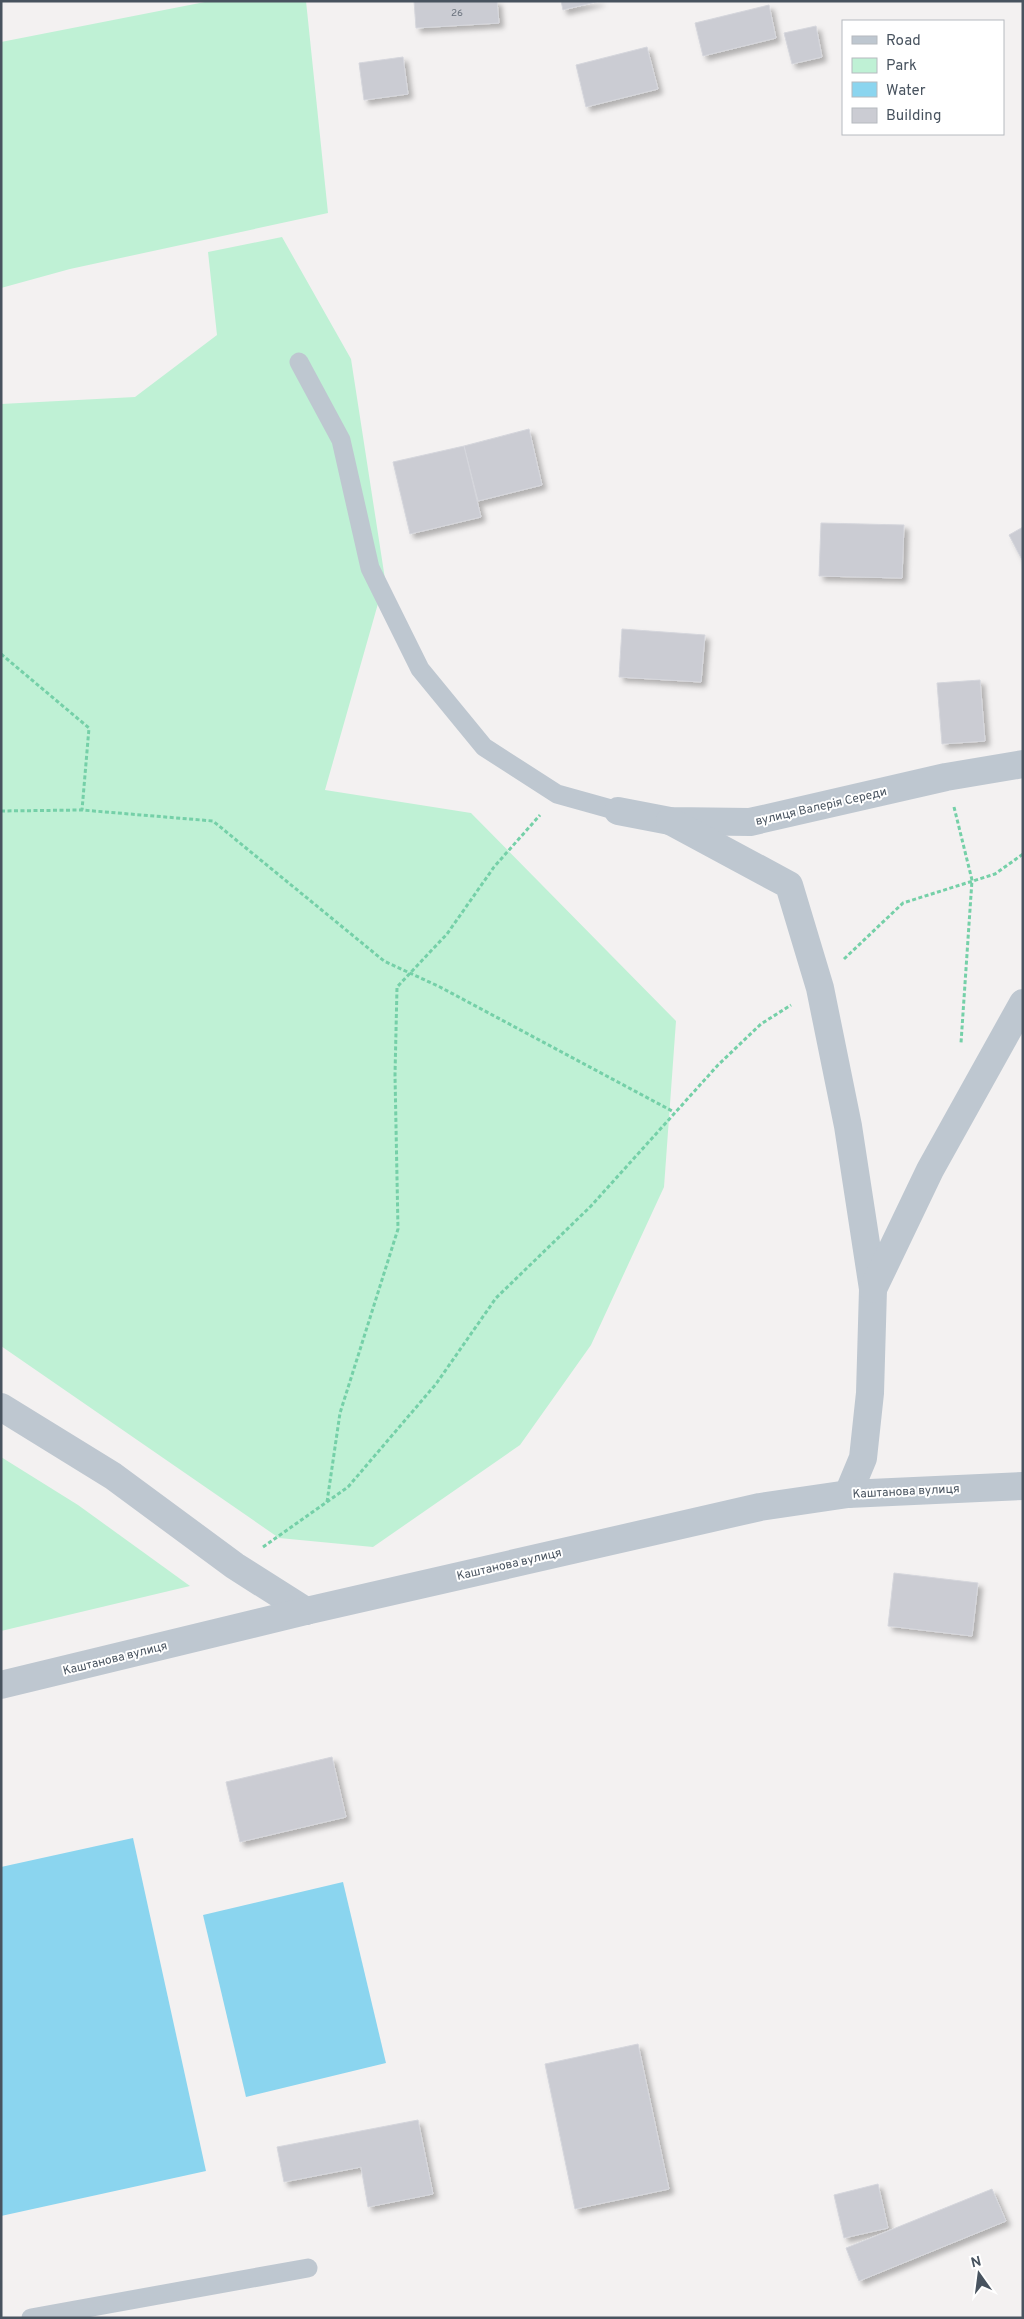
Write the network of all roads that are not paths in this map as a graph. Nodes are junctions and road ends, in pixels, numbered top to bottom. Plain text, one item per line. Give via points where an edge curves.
1 (299, 362) dead end
2 (1023, 764) edge
3 (618, 811) joint
4 (670, 821) junction
5 (1023, 1003) edge
6 (873, 1289) junction
7 (1, 1407) edge
8 (1023, 1486) edge
9 (848, 1494) junction
10 (306, 1611) junction
11 (1, 1685) edge
12 (308, 2268) dead end
13 (32, 2318) edge

1 - 3 lane via 341,440 370,568 420,669 484,747 557,794
2 - 4 street, вулиця Валерія Середи via 946,777 750,822
3 - 4 street, вулиця Валерія Середи
4 - 6 street via 789,885 820,988 848,1126
5 - 6 street via 930,1170
6 - 9 street via 870,1393 863,1458
7 - 10 street via 113,1476 235,1566
8 - 9 street, Каштанова вулиця
9 - 10 street, Каштанова вулиця via 760,1506
10 - 11 street, Каштанова вулиця
12 - 13 lane

